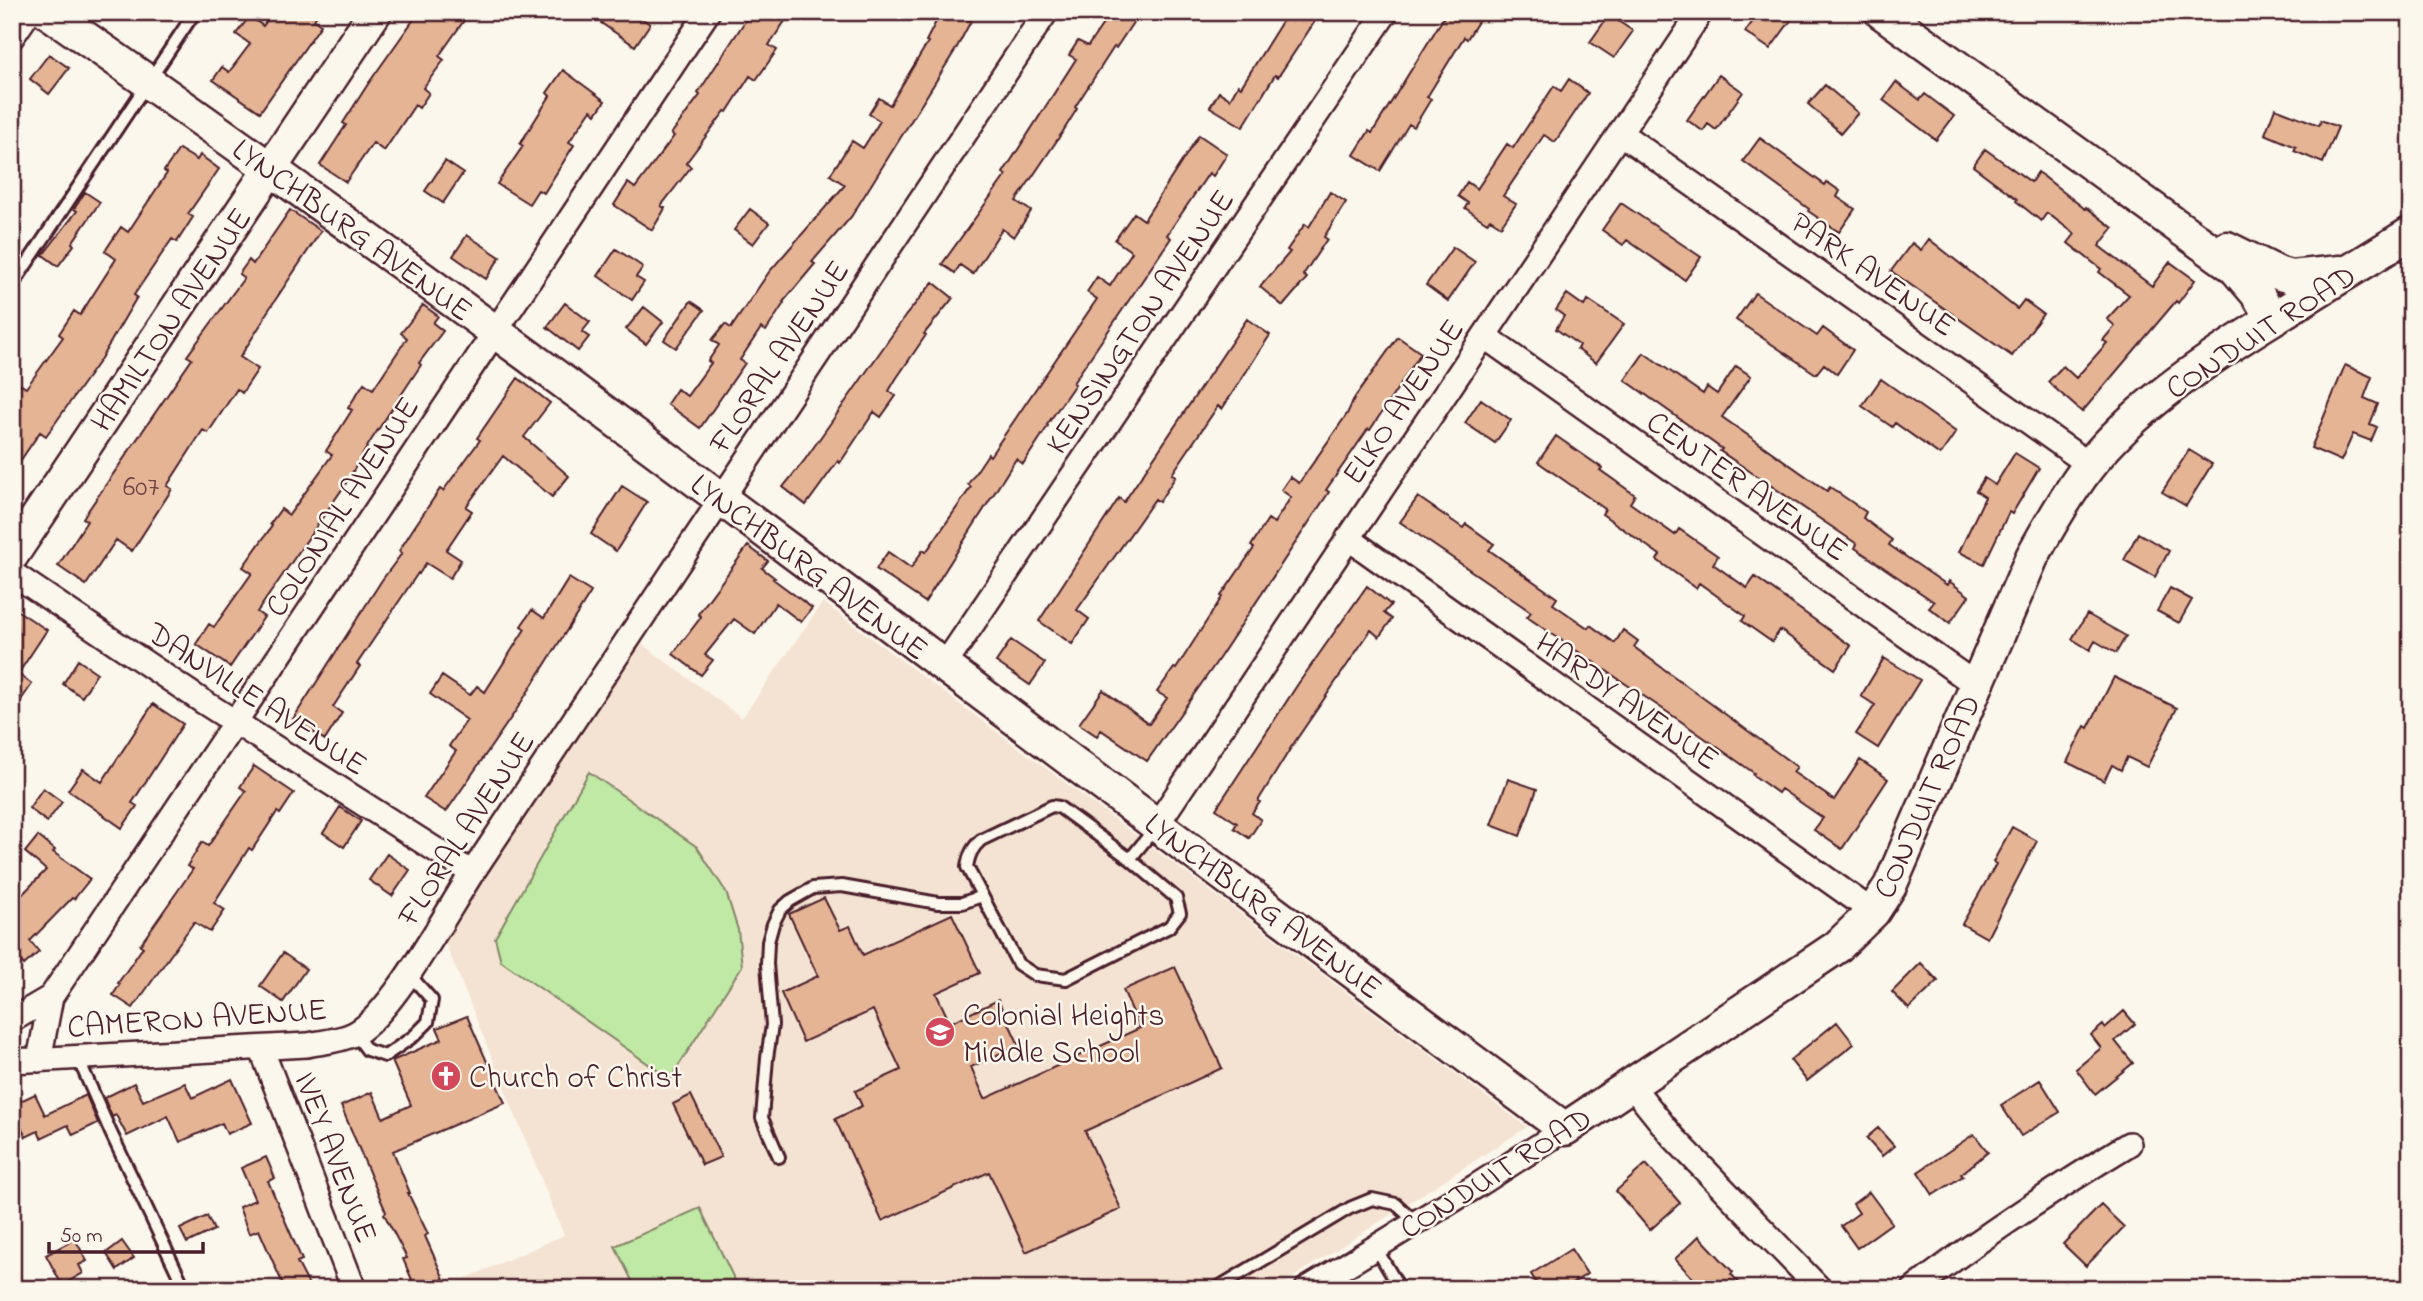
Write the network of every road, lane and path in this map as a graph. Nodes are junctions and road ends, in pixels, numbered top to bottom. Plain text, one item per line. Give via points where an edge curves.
1 (29, 12) edge
2 (48, 12) edge
3 (195, 12) edge
4 (375, 12) edge
5 (708, 12) edge
6 (1045, 12) edge
7 (1386, 12) edge
8 (1701, 12) edge
9 (1881, 12) edge
10 (12, 37) edge
11 (148, 82) junction
12 (1620, 133) junction
13 (271, 169) junction
14 (2176, 223) junction
15 (2411, 233) edge
16 (2351, 270) junction
17 (12, 286) edge
18 (2272, 319) junction
19 (493, 331) junction
20 (1484, 336) junction
21 (2090, 465) junction
22 (721, 499) junction
23 (1348, 538) junction
24 (12, 555) edge
25 (12, 573) edge
26 (944, 666) junction
27 (1976, 685) junction
28 (237, 723) junction
29 (1156, 826) junction
30 (1130, 859) junction
31 (472, 873) junction
32 (982, 896) junction
33 (1873, 912) junction
34 (406, 977) junction
35 (51, 997) junction
36 (12, 1020) edge
37 (355, 1034) junction
38 (261, 1048) junction
39 (78, 1058) junction
40 (38, 1060) junction
41 (12, 1061) edge
42 (1631, 1085) junction
43 (1565, 1129) junction
44 (2129, 1144) dead end
45 (779, 1157) dead end
46 (1417, 1223) junction
47 (1376, 1248) junction
48 (186, 1289) edge
49 (354, 1289) edge
50 (1215, 1289) edge
51 (1307, 1289) edge
52 (1400, 1289) edge
53 (1820, 1289) edge
54 (1914, 1289) edge

1 - 10 street
2 - 11 street, LYNCHBURG AVENUE
3 - 11 lane
4 - 13 street, HAMILTON AVENUE
5 - 19 street, COLONIAL AVENUE
6 - 22 street, FLORAL AVENUE
7 - 26 street, KENSINGTON AVENUE
8 - 12 street, ELKO AVENUE
9 - 14 street
11 - 13 street, LYNCHBURG AVENUE
11 - 17 lane
12 - 20 street, ELKO AVENUE
12 - 21 street, PARK AVENUE
13 - 19 street, LYNCHBURG AVENUE
13 - 24 street, HAMILTON AVENUE
14 - 16 street via 2280,274 2303,277
14 - 18 street via 2234,267
15 - 16 street, CONDUIT ROAD
16 - 18 street, CONDUIT ROAD
18 - 21 street, CONDUIT ROAD via 2166,390
19 - 22 street, LYNCHBURG AVENUE
19 - 28 street, COLONIAL AVENUE
20 - 23 street, ELKO AVENUE
20 - 27 street, CENTER AVENUE
21 - 27 street, CONDUIT ROAD via 2032,557
22 - 26 street, LYNCHBURG AVENUE
22 - 31 street, FLORAL AVENUE
23 - 29 street, ELKO AVENUE
23 - 33 street, HARDY AVENUE
25 - 28 street, DANVILLE AVENUE
26 - 29 street, LYNCHBURG AVENUE
27 - 33 street, CONDUIT ROAD via 1890,886
28 - 31 street, DANVILLE AVENUE
28 - 35 street, COLONIAL AVENUE
29 - 30 lane
29 - 43 street, LYNCHBURG AVENUE
30 - 32 lane via 1052,806 973,847 967,867
30 - 32 lane via 1176,898 1180,913 1169,927 1066,979 1035,975 1018,964
31 - 34 street, FLORAL AVENUE
32 - 45 lane via 962,903 938,903 842,886 813,888 780,910 768,942 766,964 772,1025 762,1118
33 - 42 street, CONDUIT ROAD via 1837,947
34 - 37 street, CAMERON AVENUE via 374,1021
34 - 37 lane via 432,1000 428,1022 384,1056 368,1050
35 - 36 street, COLONIAL AVENUE
35 - 40 street
37 - 38 street, CAMERON AVENUE via 307,1045
38 - 39 street, CAMERON AVENUE
38 - 49 street, IVEY AVENUE
39 - 40 street, CAMERON AVENUE
39 - 48 lane
40 - 41 street, CAMERON AVENUE
42 - 43 street, CONDUIT ROAD
42 - 53 street via 1673,1137
43 - 46 street, CONDUIT ROAD
44 - 54 street via 1962,1251
46 - 47 street, CONDUIT ROAD
46 - 50 lane via 1396,1204 1372,1199
47 - 51 street, CONDUIT ROAD
47 - 52 lane

